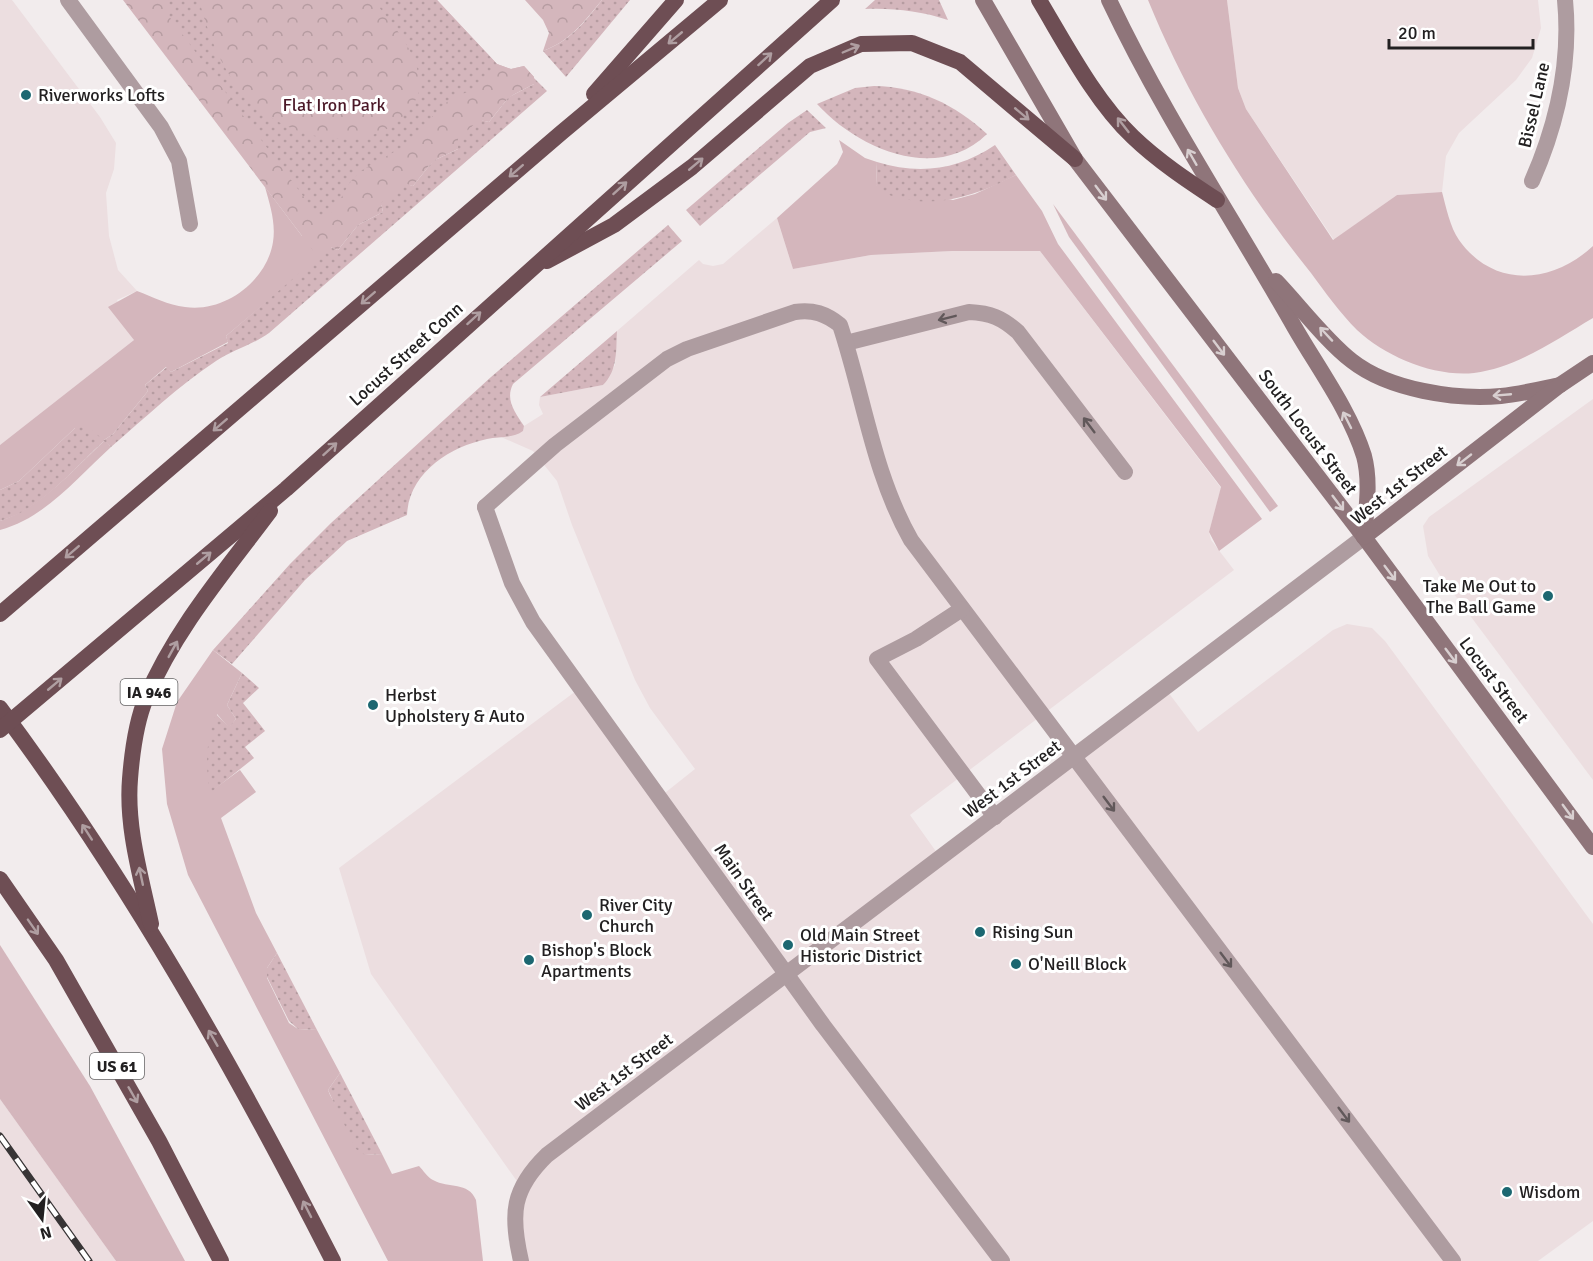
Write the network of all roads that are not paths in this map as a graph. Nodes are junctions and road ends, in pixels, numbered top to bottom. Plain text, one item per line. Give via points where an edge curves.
1 (68, 0) edge
2 (676, 0) edge
3 (720, 0) edge
4 (832, 0) edge
5 (983, 0) edge
6 (1040, 0) edge
7 (1109, 0) edge
8 (1565, 0) edge
9 (561, 133) junction
10 (1075, 159) junction
11 (1532, 181) dead end
12 (1217, 200) junction
13 (190, 224) dead end
14 (1257, 260) junction
15 (523, 274) junction
16 (846, 343) junction
17 (1593, 363) edge
18 (1560, 385) junction
19 (1125, 472) dead end
20 (286, 489) junction
21 (1364, 537) junction
22 (962, 609) junction
23 (0, 615) edge
24 (3, 720) edge
25 (1073, 757) junction
26 (994, 817) junction
27 (1593, 847) edge
28 (0, 879) edge
29 (153, 933) junction
30 (786, 974) junction
31 (221, 1261) edge
32 (333, 1261) edge
33 (521, 1261) edge
34 (1002, 1261) edge
35 (1453, 1261) edge

1 - 13 street via 161,127 179,161
2 - 9 highway
3 -> 9 highway
15 -> 4 highway, Locust Street Conn
5 - 10 main road, South Locust Street
12 -> 6 highway via 1169,168 1131,135 1082,73
12 -> 7 main road, South Locust Street via 1144,73
8 - 11 street, Bissel Lane via 1568,29 1563,85
9 -> 23 highway
15 -> 10 highway via 623,219 692,167 810,66 861,44 912,43 960,62
10 -> 21 main road, South Locust Street
12 - 14 main road, South Locust Street
18 -> 14 main road via 1501,396 1460,395 1380,379 1351,360
21 -> 14 main road, South Locust Street via 1364,457 1348,420
20 -> 15 highway, Locust Street Conn
19 -> 16 street via 1005,320 989,313 969,312
16 - 22 street via 895,512
16 - 30 street, Main Street via 840,325 808,310 667,358 555,445 485,507 512,583 533,622
17 - 18 main road, West 1st Street
18 -> 21 main road, West 1st Street
24 -> 20 highway, Locust Street Conn
29 -> 20 highway, IA 946 via 133,837 130,780 145,699 185,626
21 - 25 street, West 1st Street
21 -> 27 main road, Locust Street
22 - 25 street
22 - 26 street via 877,659
29 -> 24 highway via 49,775
25 - 26 street, West 1st Street
25 -> 35 street
26 - 30 street, West 1st Street
28 -> 31 highway, US 61 via 56,960 159,1141
32 -> 29 highway via 279,1155
30 - 33 street, West 1st Street via 528,1173 515,1209 515,1237
30 - 34 street, Main Street

